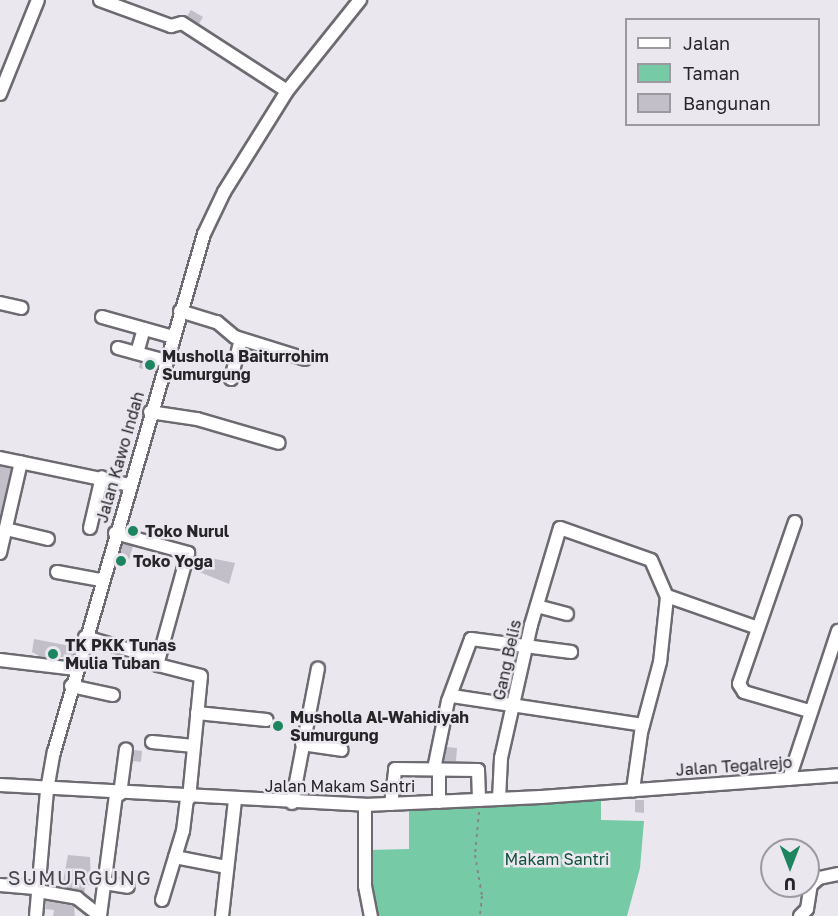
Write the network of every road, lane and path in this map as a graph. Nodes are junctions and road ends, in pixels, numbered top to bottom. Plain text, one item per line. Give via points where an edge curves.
1 (38, 0) edge
2 (100, 0) edge
3 (342, 0) edge
4 (357, 3) edge
5 (287, 91) junction
6 (0, 94) edge
7 (0, 303) edge
8 (21, 308) dead end
9 (180, 311) junction
10 (102, 316) dead end
11 (144, 329) junction
12 (173, 337) junction
13 (241, 339) junction
14 (118, 348) dead end
15 (137, 353) junction
16 (305, 359) dead end
17 (166, 361) junction
18 (231, 379) dead end
19 (150, 412) junction
20 (279, 443) dead end
21 (0, 458) edge
22 (21, 462) junction
23 (102, 477) junction
24 (129, 485) junction
25 (795, 522) dead end
26 (90, 528) dead end
27 (4, 532) edge
28 (115, 533) junction
29 (48, 539) dead end
30 (0, 553) edge
31 (57, 572) dead end
32 (101, 580) junction
33 (667, 596) junction
34 (537, 606) junction
35 (567, 614) dead end
36 (758, 628) junction
37 (838, 631) edge
38 (85, 637) junction
39 (526, 646) junction
40 (571, 652) dead end
41 (0, 660) edge
42 (157, 665) junction
43 (318, 668) dead end
44 (76, 669) junction
45 (72, 686) junction
46 (113, 695) dead end
47 (452, 696) junction
48 (513, 707) junction
49 (809, 711) junction
50 (197, 713) junction
51 (267, 720) dead end
52 (643, 725) junction
53 (153, 742) dead end
54 (302, 744) junction
55 (194, 746) junction
56 (126, 749) dead end
57 (342, 750) dead end
58 (437, 769) junction
59 (838, 775) edge
60 (789, 779) junction
61 (0, 785) edge
62 (47, 790) junction
63 (633, 790) junction
64 (118, 794) junction
65 (188, 798) junction
66 (235, 800) junction
67 (479, 800) junction
68 (499, 800) junction
69 (439, 802) junction
70 (292, 803) junction
71 (391, 804) junction
72 (365, 805) junction
73 (175, 857) junction
74 (227, 867) junction
75 (838, 874) edge
76 (104, 883) junction
77 (0, 885) edge
78 (128, 887) dead end
79 (38, 889) junction
80 (162, 900) dead end
81 (36, 916) edge
82 (100, 916) edge
83 (222, 916) edge
84 (371, 916) edge
85 (480, 916) edge
86 (800, 916) edge

1 - 6 street
2 - 5 street via 171,26 182,23
3 - 4 street
4 - 5 street, Jalan Kawo Indah
5 - 9 street, Jalan Kawo Indah via 217,203
7 - 8 street
9 - 12 street, Jalan Kawo Indah
9 - 13 street via 212,320
10 - 11 street
11 - 12 street
11 - 15 street
12 - 17 street, Jalan Kawo Indah
13 - 16 street
13 - 18 street
14 - 15 street
15 - 17 street
17 - 19 street, Jalan Kawo Indah
19 - 20 street via 202,420
19 - 24 street, Jalan Kawo Indah
21 - 22 street
22 - 23 street
22 - 27 street
23 - 24 street
23 - 26 street
24 - 28 street, Jalan Kawo Indah
25 - 36 street
27 - 29 street
27 - 30 street
28 - 32 street, Jalan Kawo Indah
28 - 42 street via 188,553
31 - 32 street
32 - 38 street, Jalan Kawo Indah
33 - 34 street, Gang Belis via 651,560 562,528 558,530
33 - 36 street
33 - 52 street via 661,656
34 - 35 street
34 - 39 street, Gang Belis
36 - 49 street via 740,688
37 - 49 street
38 - 42 street via 143,654
38 - 44 street, Jalan Kawo Indah
39 - 40 street
39 - 47 street via 471,639
39 - 48 street, Gang Belis
41 - 44 street
42 - 50 street via 201,676
43 - 54 street
44 - 45 street, Jalan Kawo Indah
45 - 46 street
45 - 62 street, Jalan Kawo Indah
47 - 48 street
47 - 58 street via 437,745
48 - 52 street
48 - 68 street, Gang Belis via 500,765
49 - 60 street
50 - 51 street
50 - 55 street
52 - 63 street
53 - 55 street
54 - 57 street
54 - 70 street
55 - 65 street
56 - 64 street
58 - 67 street via 478,770
58 - 69 street
58 - 71 street via 393,770
59 - 60 street, Jalan Tegalrejo
60 - 63 street, Jalan Tegalrejo
61 - 62 street, Jalan Makam Santri
62 - 64 street, Jalan Makam Santri
62 - 79 street, Jalan Kawo Indah
63 - 68 street, Jalan Makam Santri
64 - 65 street, Jalan Makam Santri
64 - 76 street
65 - 66 street, Jalan Makam Santri
65 - 73 street
66 - 70 street, Jalan Makam Santri
66 - 74 street
67 - 68 street, Jalan Makam Santri
67 - 69 street, Jalan Makam Santri
67 - 85 path via 475,855 482,896
69 - 71 street, Jalan Makam Santri
70 - 72 street, Jalan Makam Santri
71 - 72 street, Jalan Makam Santri
72 - 84 street via 365,883
73 - 74 street
73 - 80 street
74 - 83 street
75 - 86 street via 819,878 812,885 807,909
76 - 78 street
76 - 82 street
77 - 79 street
79 - 81 street, Jalan Kawo Indah
79 - 82 street via 78,898

